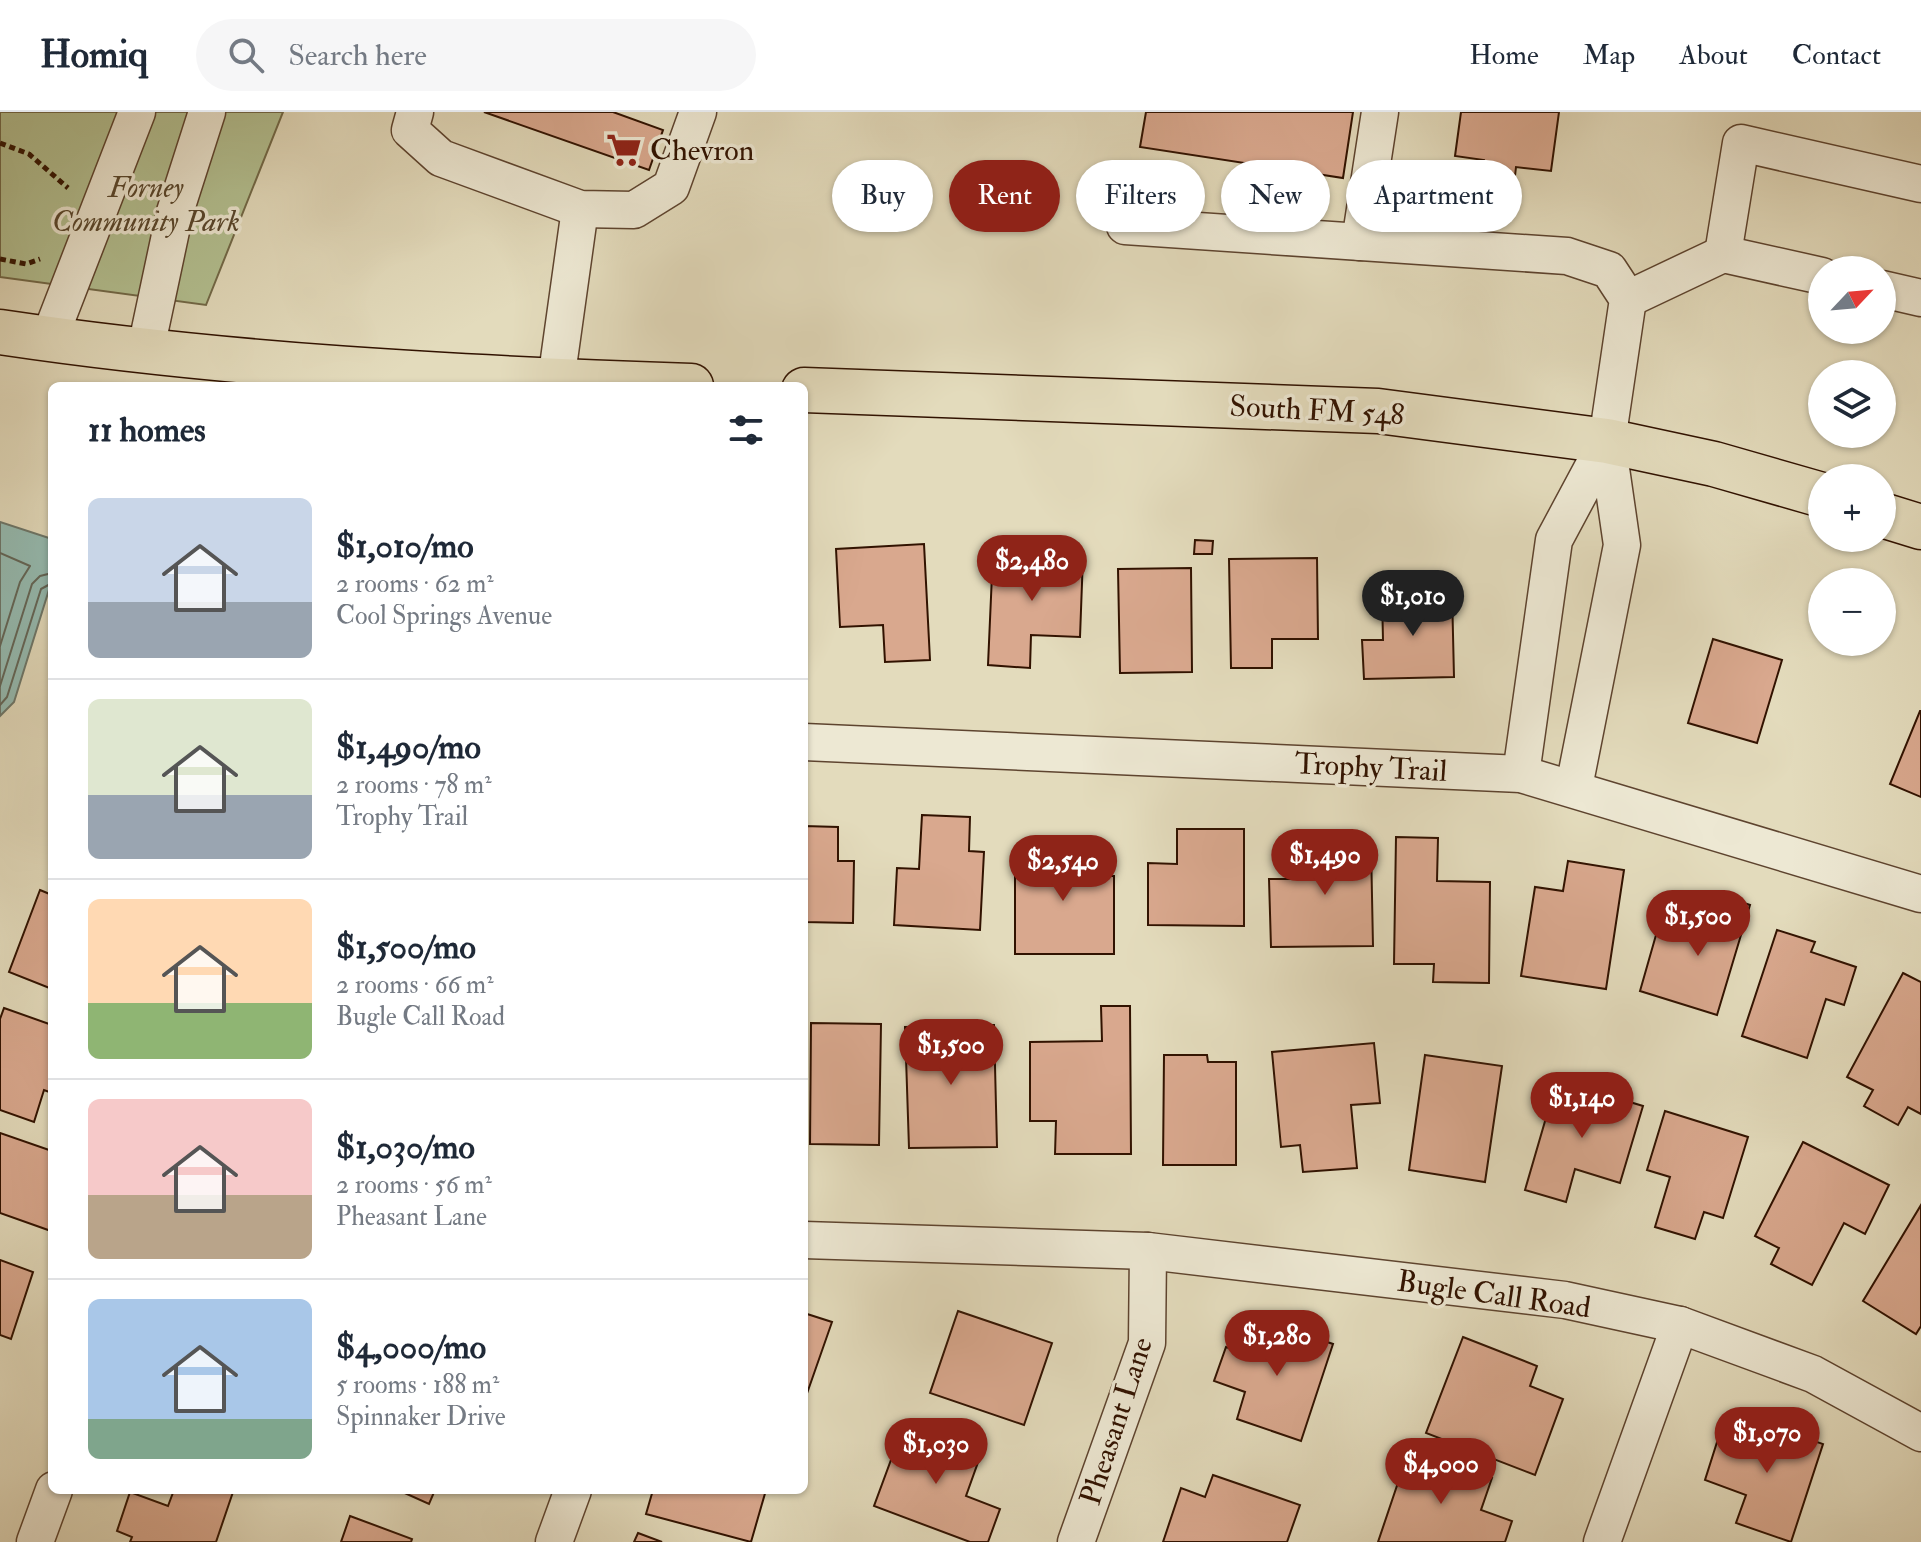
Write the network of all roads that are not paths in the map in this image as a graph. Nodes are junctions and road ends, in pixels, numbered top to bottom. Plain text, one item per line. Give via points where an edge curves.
1 (137, 112) edge
2 (207, 112) edge
3 (415, 112) edge
4 (698, 112) edge
5 (1380, 112) edge
6 (1743, 128) edge
7 (1921, 184) edge
8 (580, 209) junction
9 (1205, 231) edge
10 (1360, 242) junction
11 (1723, 254) junction
12 (1808, 273) edge
13 (1896, 292) edge
14 (1921, 298) edge
15 (1628, 299) junction
16 (0, 332) edge
17 (49, 339) junction
18 (145, 353) junction
19 (556, 381) junction
20 (583, 382) edge
21 (808, 390) edge
22 (1607, 441) junction
23 (1808, 491) edge
24 (1896, 519) edge
25 (1921, 527) edge
26 (808, 742) edge
27 (1521, 774) junction
28 (1574, 787) junction
29 (1921, 894) edge
30 (808, 1240) edge
31 (1148, 1251) junction
32 (1680, 1325) junction
33 (1921, 1433) edge
34 (53, 1494) edge
35 (572, 1494) edge
36 (35, 1542) edge
37 (554, 1542) edge
38 (1076, 1542) edge
39 (1602, 1542) edge

1 - 17 street
2 - 18 street via 175,212
3 - 8 street via 410,130 441,158
4 - 8 street via 671,187 634,210
5 - 10 street
6 - 7 street
6 - 11 street
8 - 19 street
9 - 10 street
10 - 15 street via 1567,256 1609,270
11 - 12 street
11 - 15 street
13 - 14 street
15 - 22 street
16 - 17 main road
17 - 18 main road
18 - 19 main road
19 - 20 main road
21 - 22 main road, South FM 548 via 1378,411
22 - 23 main road, South FM 548
22 - 27 street via 1554,540
22 - 28 street via 1622,545
24 - 25 main road
26 - 27 street, Trophy Trail
27 - 28 street, Trophy Trail
28 - 29 street, Trophy Trail
30 - 31 street, Bugle Call Road
31 - 32 street, Bugle Call Road via 1565,1300
31 - 38 street, Pheasant Lane via 1147,1343
32 - 33 street, Bugle Call Road via 1813,1374
32 - 39 street
34 - 36 street
35 - 37 street

